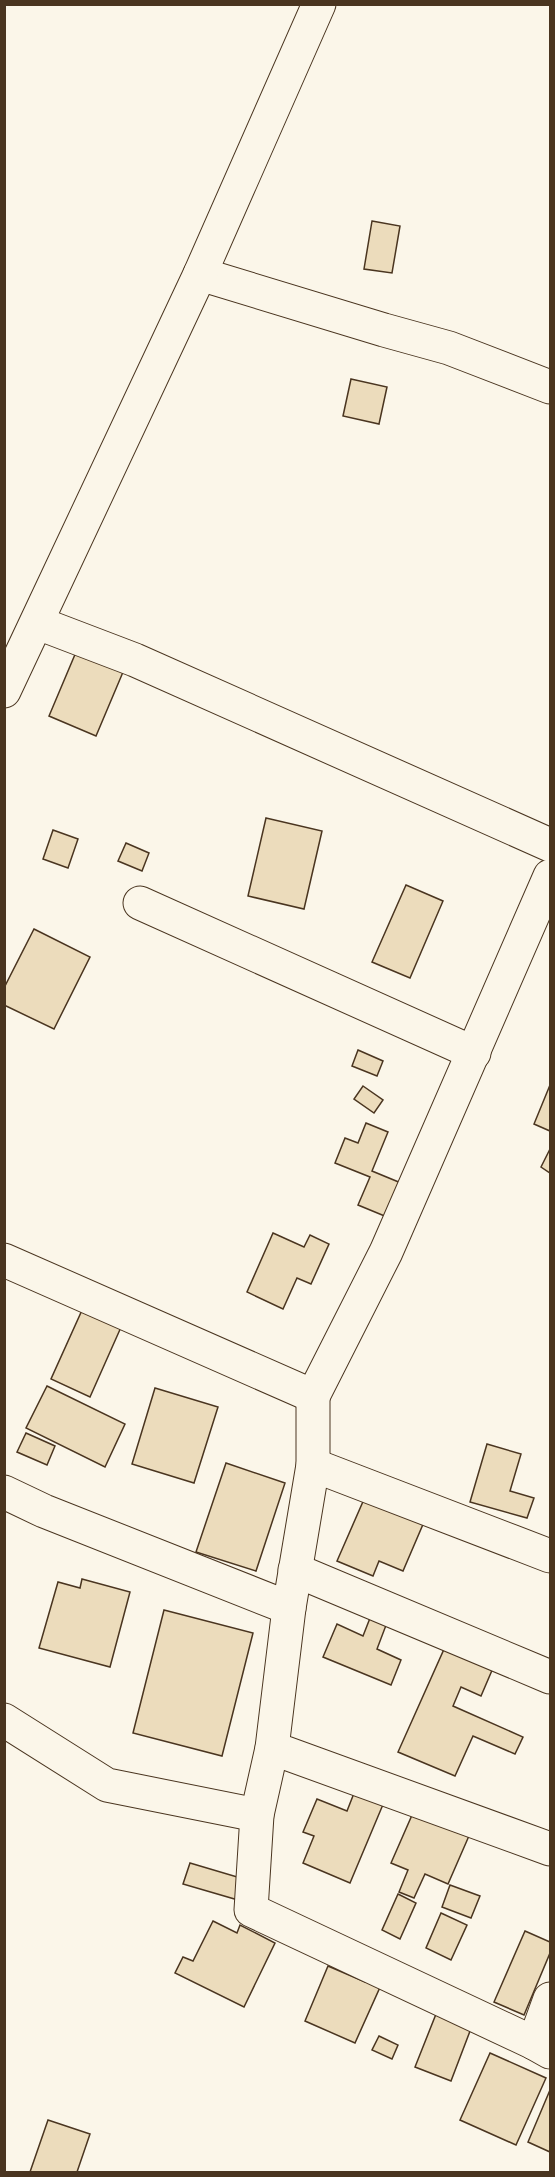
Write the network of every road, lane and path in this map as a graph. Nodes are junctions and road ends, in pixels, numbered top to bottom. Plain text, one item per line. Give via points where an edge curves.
1 (319, 4) edge
2 (200, 274) junction
3 (550, 387) edge
4 (38, 623) junction
5 (4, 691) edge
6 (550, 845) edge
7 (550, 876) edge
8 (140, 903) dead end
9 (474, 1053) junction
10 (4, 1260) edge
11 (313, 1396) junction
12 (314, 1465) junction
13 (4, 1492) edge
14 (550, 1556) edge
15 (295, 1570) junction
16 (289, 1608) junction
17 (550, 1677) edge
18 (4, 1720) edge
19 (273, 1748) junction
20 (257, 1815) junction
21 (550, 1849) edge
22 (550, 1999) edge
23 (542, 2047) edge

1 - 2 street
2 - 3 street via 449,348
2 - 4 street
4 - 5 street
4 - 6 street via 135,660
7 - 9 street
8 - 9 street
9 - 11 street via 386,1252
10 - 11 street
11 - 12 street
12 - 14 street
12 - 15 street
13 - 16 street
15 - 16 street
15 - 17 street
16 - 19 street
18 - 20 street via 107,1785
19 - 20 street
19 - 21 street
20 - 23 street via 250,1910
22 - 23 street

